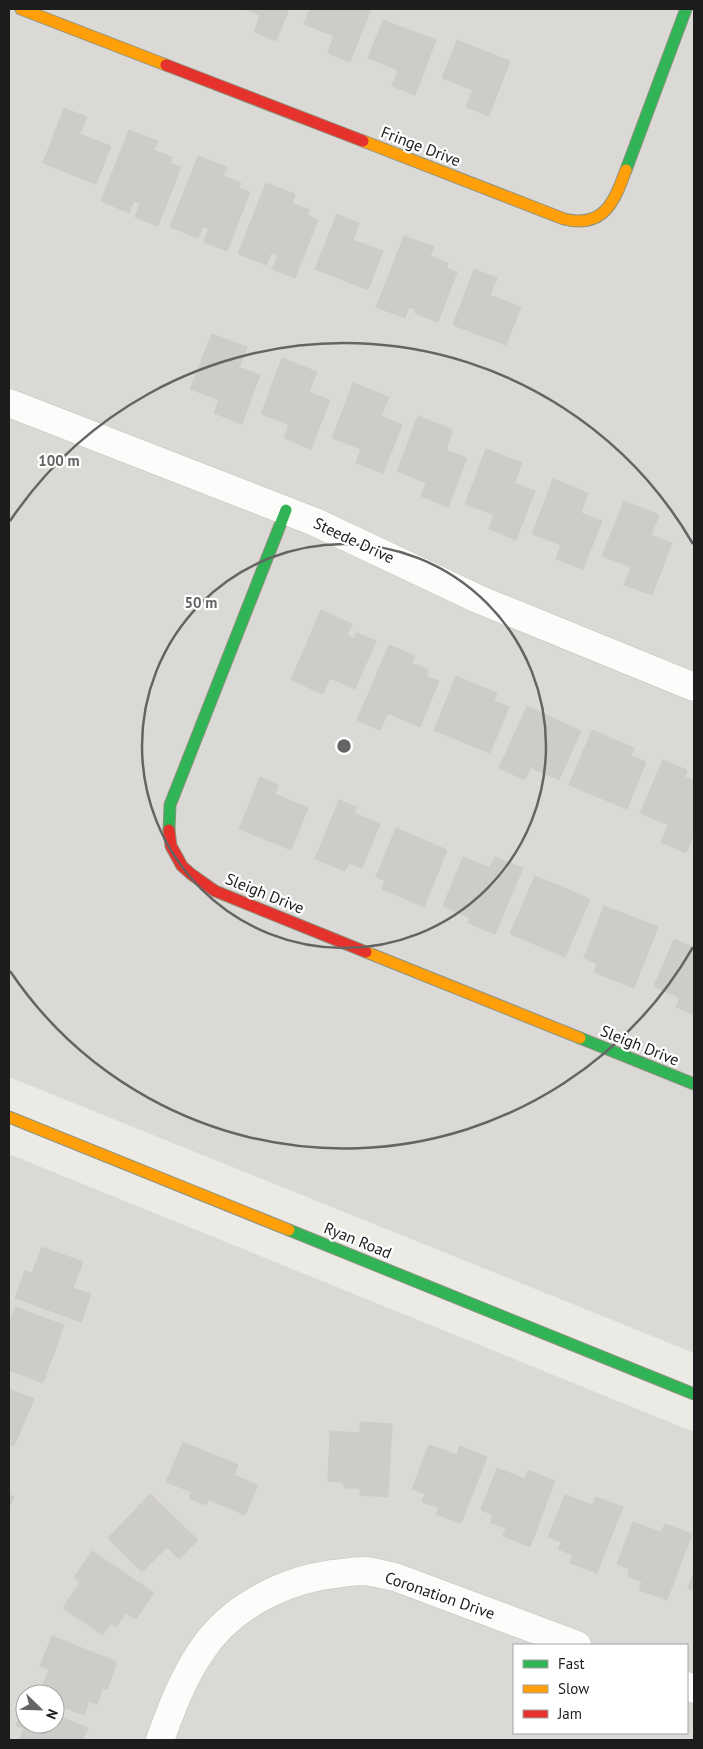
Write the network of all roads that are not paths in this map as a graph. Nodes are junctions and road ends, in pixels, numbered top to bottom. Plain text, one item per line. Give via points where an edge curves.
1 (21, 9) edge
2 (686, 9) edge
3 (9, 403) edge
4 (286, 510) junction
5 (694, 687) edge
6 (694, 1084) edge
7 (9, 1117) edge
8 (694, 1394) edge
9 (574, 1644) edge
10 (160, 1740) edge

1 - 2 street, Fringe Drive via 581,223 595,219 611,205
3 - 4 street, Steede Drive
4 - 5 street, Steede Drive via 478,599
4 - 6 street, Sleigh Drive via 170,805 167,835 183,867 215,890
7 - 8 street, Ryan Road
9 - 10 street, Coronation Drive via 395,1576 364,1571 293,1582 244,1607 219,1629 186,1676

